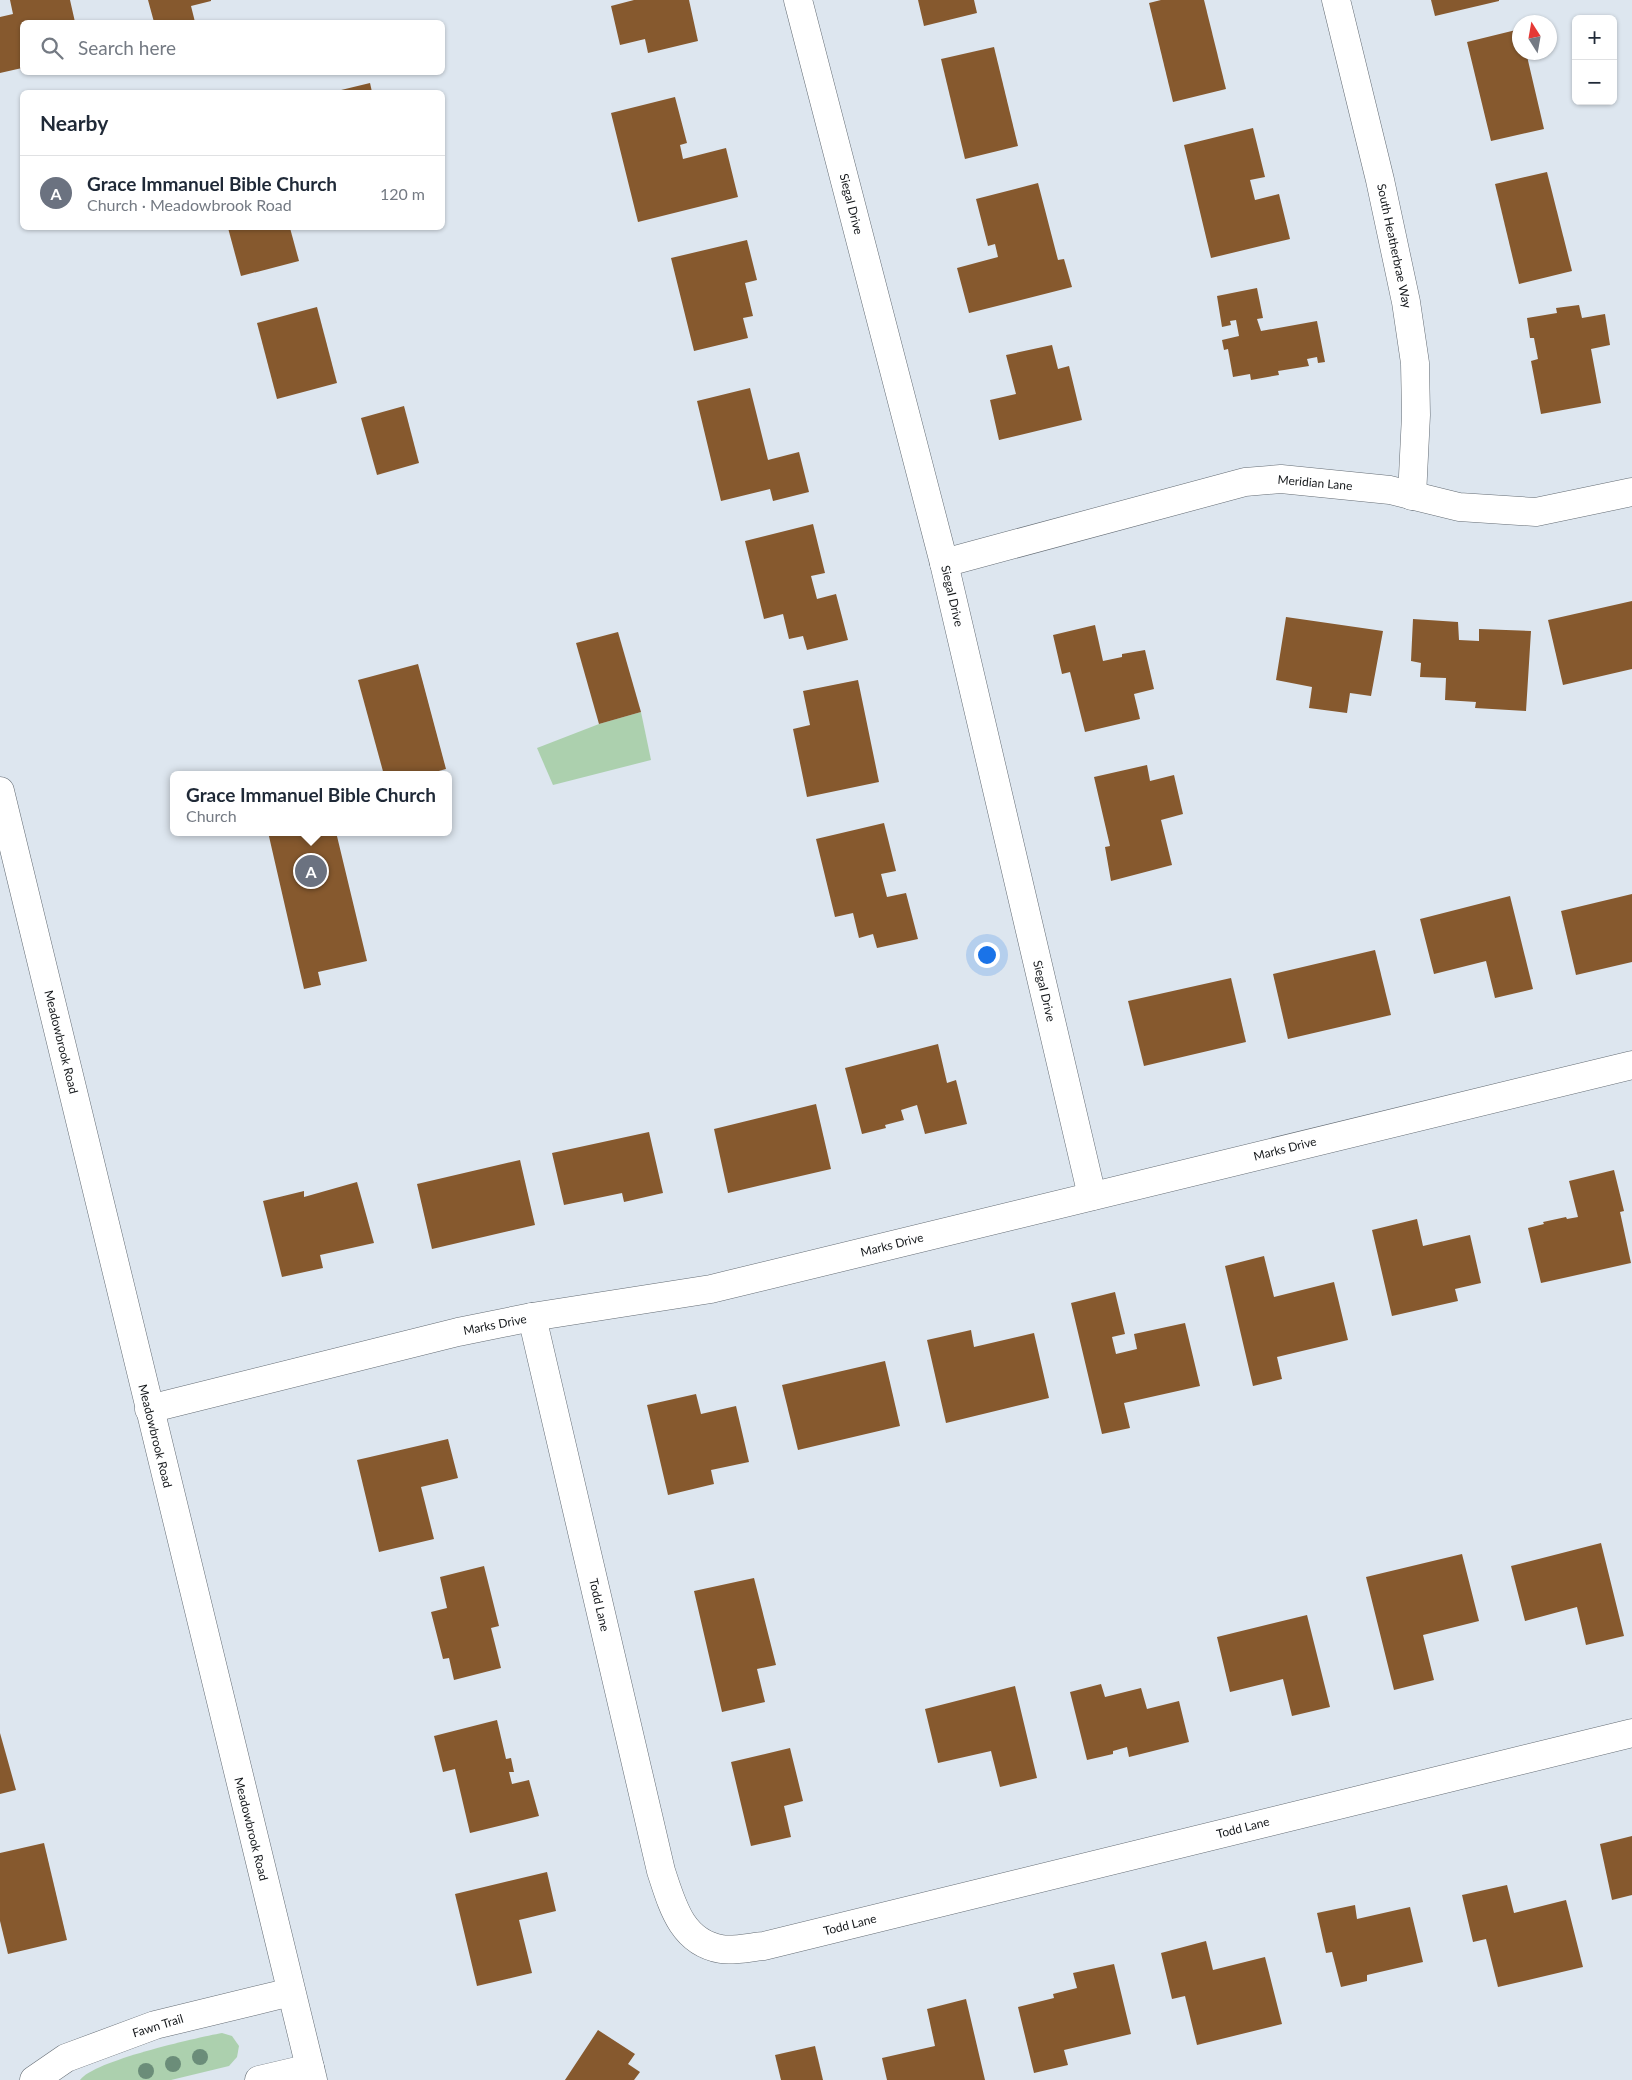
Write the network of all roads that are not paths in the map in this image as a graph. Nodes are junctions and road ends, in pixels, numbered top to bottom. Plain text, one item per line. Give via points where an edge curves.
1 (798, 0) edge
2 (1336, 0) edge
3 (1632, 492) edge
4 (1412, 496) junction
5 (944, 563) junction
6 (0, 791) edge
7 (1632, 1065) edge
8 (1092, 1196) junction
9 (532, 1317) junction
10 (149, 1409) junction
11 (1632, 1733) edge
12 (291, 1992) junction
13 (311, 2074) edge
14 (34, 2080) edge
15 (258, 2080) edge

1 - 5 street, Siegal Drive
2 - 4 street, South Heatherbrae Way via 1406,302 1415,363
3 - 4 street, Meridian Lane via 1536,512 1460,507
4 - 5 street, Meridian Lane via 1390,490 1281,479 1245,482
5 - 8 street, Siegal Drive
6 - 10 street, Meadowbrook Road
7 - 8 street, Marks Drive
8 - 9 street, Marks Drive via 711,1289
9 - 10 street, Marks Drive via 458,1332
9 - 11 street, Todd Lane via 661,1871 675,1912 693,1938 722,1949 764,1946
10 - 12 street, Meadowbrook Road
12 - 13 street, Meadowbrook Road
12 - 14 street, Fawn Trail via 155,2025 66,2058
13 - 15 street

